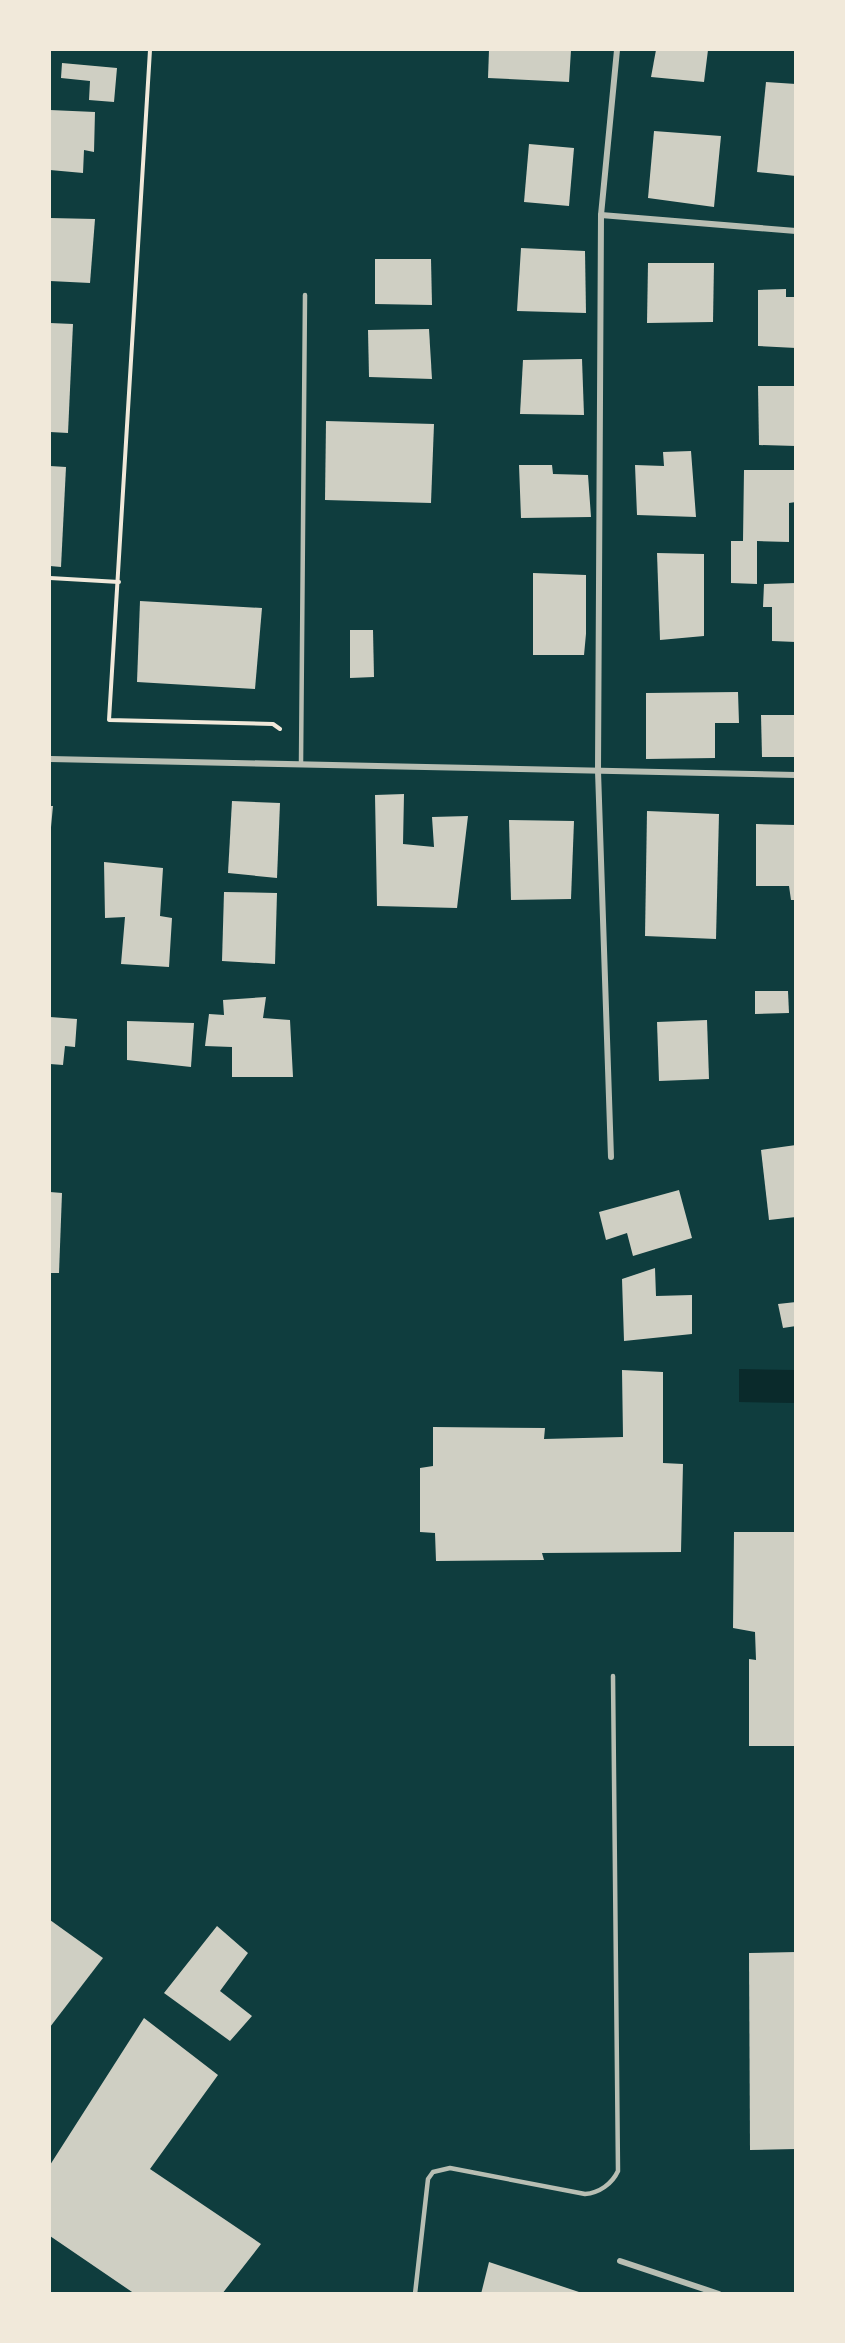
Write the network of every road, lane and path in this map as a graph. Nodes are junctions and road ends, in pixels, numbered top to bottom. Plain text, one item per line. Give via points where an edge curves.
1 (150, 50) edge
2 (616, 50) edge
3 (601, 215) junction
4 (795, 231) edge
5 (305, 295) dead end
6 (50, 578) edge
7 (119, 582) junction
8 (50, 759) edge
9 (293, 764) junction
10 (301, 764) junction
11 (598, 771) junction
12 (795, 775) edge
13 (610, 1157) dead end
14 (613, 1676) dead end
15 (620, 2261) dead end
16 (416, 2294) edge
17 (719, 2294) edge

1 - 7 path
2 - 3 street
3 - 4 street
3 - 11 street
5 - 10 lane
6 - 7 path
7 - 9 path via 109,720 273,724 282,731
8 - 9 street
9 - 10 street
10 - 11 street
11 - 12 street
11 - 13 street
14 - 16 lane via 618,2171 603,2189 585,2194 450,2168 433,2172 428,2179
15 - 17 street

